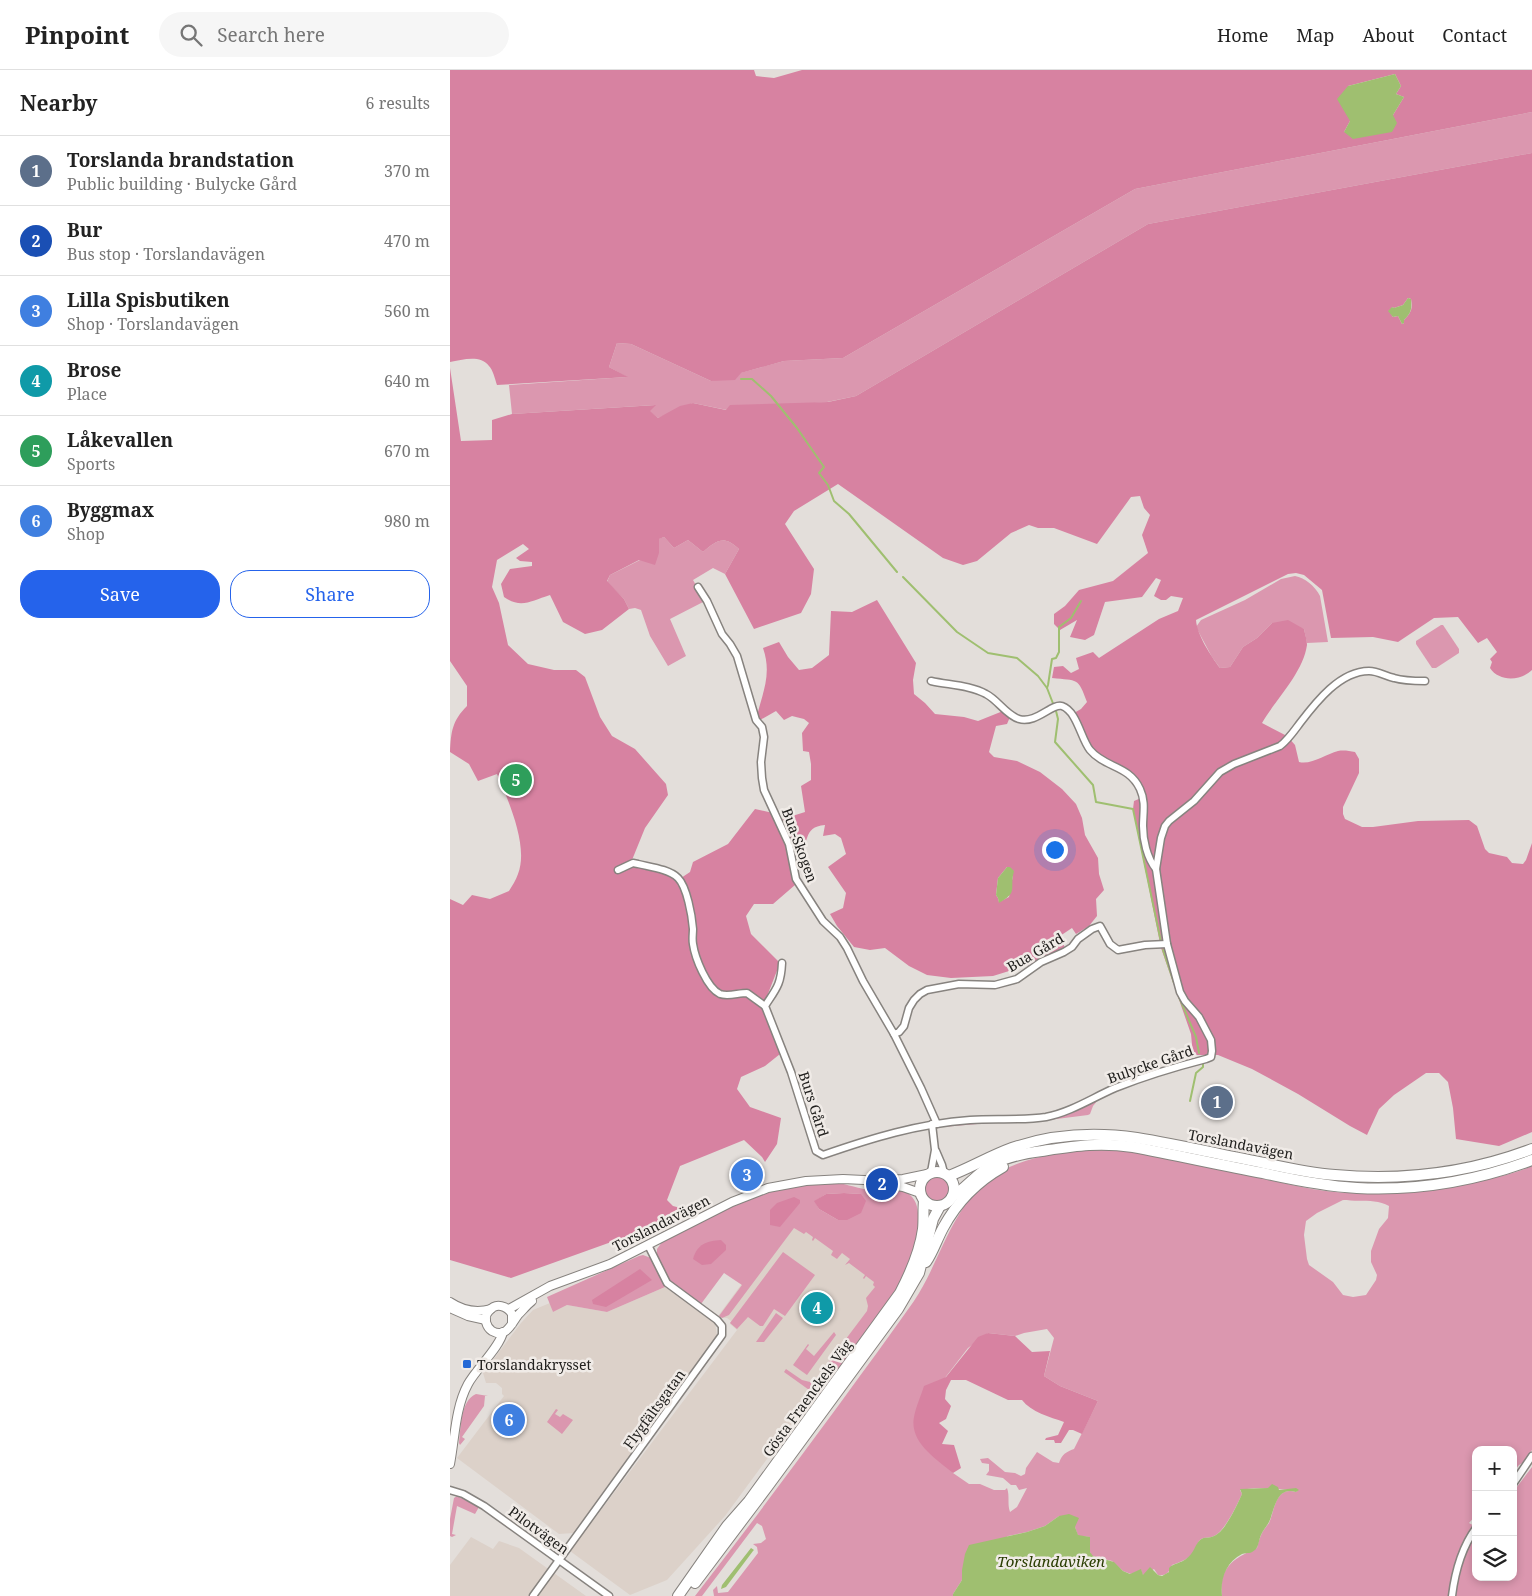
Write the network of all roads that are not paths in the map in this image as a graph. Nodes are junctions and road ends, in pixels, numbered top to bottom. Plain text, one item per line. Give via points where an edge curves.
1 (698, 587) dead end
2 (931, 681) dead end
3 (1425, 682) dead end
4 (1156, 869) junction
5 (618, 870) dead end
6 (1167, 944) junction
7 (782, 963) dead end
8 (765, 1006) junction
9 (894, 1034) junction
10 (934, 1124) junction
11 (1532, 1149) edge
12 (936, 1150) junction
13 (1040, 1151) junction
14 (1532, 1160) edge
15 (929, 1174) junction
16 (946, 1175) junction
17 (864, 1180) junction
18 (922, 1197) junction
19 (952, 1197) junction
20 (940, 1206) junction
21 (953, 1212) joint
22 (648, 1245) junction
23 (920, 1270) junction
24 (588, 1273) junction
25 (450, 1302) edge
26 (450, 1308) edge
27 (490, 1309) junction
28 (508, 1309) junction
29 (486, 1320) junction
30 (512, 1324) junction
31 (500, 1333) junction
32 (1532, 1456) edge
33 (450, 1464) edge
34 (1517, 1478) edge
35 (450, 1490) edge
36 (1472, 1535) edge
37 (705, 1558) junction
38 (559, 1560) junction
39 (533, 1596) edge
40 (609, 1596) edge
41 (670, 1596) edge
42 (678, 1596) edge
43 (686, 1596) edge
44 (1452, 1596) edge

1 - 9 street, Bua-Skogen via 737,656 756,720 762,727 764,790 789,844 796,879 823,921 847,948
2 - 4 street, Bulycke Gård via 982,692 1020,719 1034,718 1058,706 1068,710 1090,749 1122,768 1139,786 1145,802 1144,836 1148,855
3 - 4 street, Bulycke Gård via 1370,671 1342,680 1320,699 1280,746 1226,768 1169,821 1163,831
4 - 6 street, Bulycke Gård
5 - 8 street via 633,863 669,873 680,880 691,916 695,952 710,985 722,994 747,993
6 - 9 street, Bua Gård via 1118,950 1110,944 1100,926 1018,979 995,985 959,984 927,990 914,1000 904,1026
6 - 10 street, Bulycke Gård via 1180,992 1211,1040 1210,1056 1134,1081 1057,1114
7 - 8 street via 779,984
8 - 10 street, Burs Gård via 819,1154
9 - 10 street, Bua-Skogen via 924,1095
10 - 12 street
11 - 16 main road, Torslandavägen via 1444,1173 1363,1177 1316,1173 1113,1134 1086,1134 1017,1146
12 - 15 street
12 - 16 street
13 - 14 main road, Torslandavägen via 1074,1145 1116,1145 1310,1183 1367,1188 1456,1182
13 - 19 main road, Torslandavägen via 1015,1155 995,1163
13 - 21 main road, Torslandavägen via 990,1174
15 - 16 main road, Torslandavägen
15 - 17 street, Torslandavägen via 903,1179
15 - 18 main road via 920,1184
16 - 19 main road via 954,1186
17 - 18 street, Torslandavägen via 902,1186
17 - 22 street, Torslandavägen via 820,1179 768,1188 732,1202
18 - 20 main road, Torslandavägen via 931,1206
18 - 37 main road, Gösta Fraenckels Väg via 920,1246 900,1293
19 - 20 main road, Torslandavägen
20 - 23 main road, Gösta Fraenckels Väg via 933,1219
21 - 23 main road, Gösta Fraenckels Väg
22 - 24 street, Torslandavägen
22 - 38 street, Flygfältsgatan via 667,1282 717,1320 722,1326 722,1335
23 - 43 main road, Gösta Fraenckels Väg via 898,1309
24 - 28 street, Torslandavägen via 550,1286
24 - 30 street, Torslandavägen via 536,1298
25 - 27 street via 477,1311
26 - 29 street
27 - 28 street via 500,1306
27 - 29 street
28 - 30 street via 513,1316
29 - 31 street via 489,1328
30 - 31 street
31 - 33 street via 500,1342 463,1395
32 - 34 street
35 - 38 street, Pilotvägen via 480,1504
36 - 44 street via 1456,1571
37 - 41 main road
37 - 42 main road, Gösta Fraenckels Väg
38 - 39 street, Flygfältsgatan
38 - 40 street, Pilotvägen

